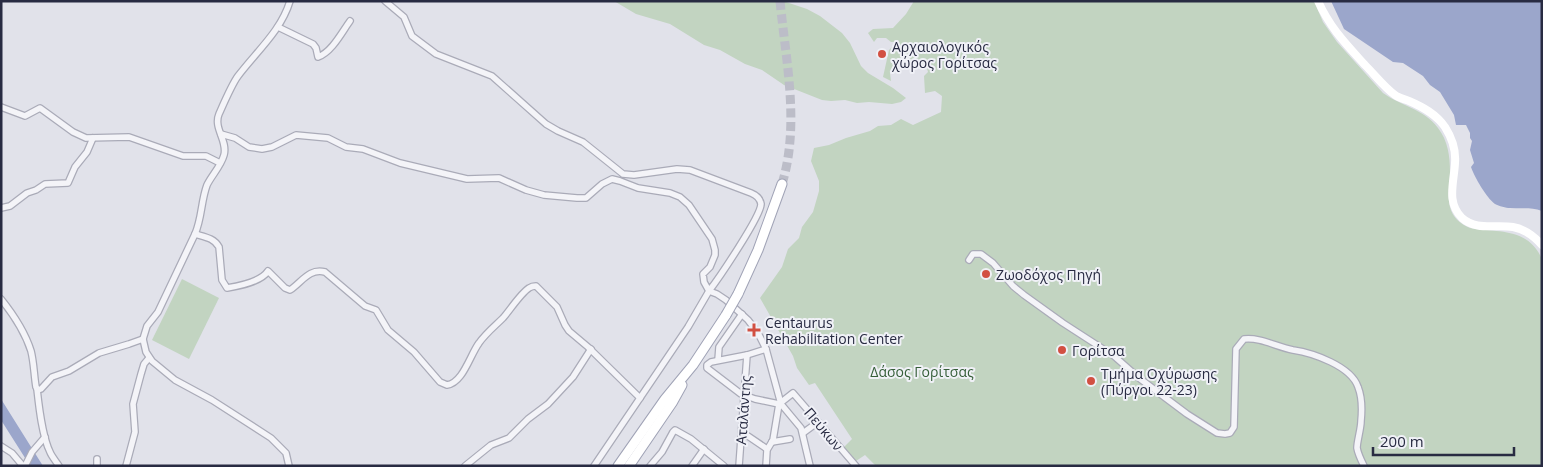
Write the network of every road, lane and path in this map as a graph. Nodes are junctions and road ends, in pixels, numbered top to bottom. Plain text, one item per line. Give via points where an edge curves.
1 (290, 1) edge
2 (385, 1) edge
3 (1318, 1) edge
4 (350, 21) dead end
5 (278, 27) junction
6 (1, 107) edge
7 (221, 134) junction
8 (94, 138) junction
9 (220, 163) junction
10 (782, 184) tunnel mouth
11 (1, 208) edge
12 (196, 234) junction
13 (1542, 245) edge
14 (969, 260) dead end
15 (710, 291) junction
16 (1, 299) edge
17 (742, 314) junction
18 (143, 339) junction
19 (766, 349) junction
20 (591, 350) junction
21 (747, 355) junction
22 (149, 358) junction
23 (718, 360) junction
24 (693, 365) junction
25 (37, 389) junction
26 (744, 395) junction
27 (640, 398) junction
28 (780, 403) junction
29 (818, 422) junction
30 (742, 432) junction
31 (803, 433) junction
32 (45, 437) junction
33 (790, 438) dead end
34 (772, 442) junction
35 (1, 446) edge
36 (704, 449) junction
37 (767, 449) junction
38 (97, 459) dead end
39 (25, 465) edge
40 (59, 466) edge
41 (97, 466) edge
42 (126, 466) edge
43 (290, 466) edge
44 (465, 466) edge
45 (594, 466) edge
46 (618, 466) edge
47 (629, 466) edge
48 (650, 466) edge
49 (692, 466) edge
50 (724, 466) edge
51 (739, 466) edge
52 (766, 466) edge
53 (810, 466) edge
54 (856, 466) edge
55 (1364, 466) edge

1 - 5 street
2 - 15 street via 404,17 412,36 436,54 492,76 546,124 583,142 623,174 690,170 757,197 760,210
3 - 13 main road via 1338,36 1384,85 1397,96 1430,111 1446,129 1455,153 1452,201 1461,217 1476,225 1521,229
4 - 5 street via 330,48 318,57 313,44
5 - 7 street via 234,83 217,120
6 - 8 street via 25,116 40,108 73,132
7 - 9 street via 224,153
7 - 15 street via 262,149 301,134 328,138 349,149 363,149 400,163 467,179 500,178 544,195 586,198 612,179 638,188 670,193 689,205 712,239 715,255 703,274
8 - 9 street via 129,137 183,156 206,156
8 - 11 street via 68,183 44,184 10,206
9 - 12 street via 207,187
10 - 24 main road, bridge via 738,294
12 - 18 street
12 - 20 street via 210,238 219,247 222,280 227,288 259,279 268,271 290,290 310,273 325,272 365,306 376,310 388,330 414,352 444,385 451,385 458,378 480,342 532,286 538,286 556,306 565,325
14 - 55 street via 974,254 981,254 1024,295 1114,356 1208,429 1221,434 1230,433 1234,427 1236,349 1244,339 1327,360 1350,375 1358,387 1361,419 1357,445
15 - 17 street
15 - 27 street
16 - 25 street via 28,344
17 - 19 street via 757,330
17 - 23 street via 719,347
18 - 22 street
18 - 25 street via 99,353 52,377
19 - 21 street
19 - 28 street
20 - 27 street
20 - 44 street via 573,377 548,404 509,438 491,445
21 - 23 street
21 - 26 street, Αταλάντης
22 - 42 street via 144,364 133,404 134,432
22 - 43 street via 174,380 271,438 286,453
23 - 26 street via 709,363 708,371
24 - 46 main road
24 - 47 main road via 672,403
25 - 32 street
26 - 28 street
26 - 30 street, Αταλάντης
27 - 45 street
28 - 29 street, Πεύκων via 793,393
28 - 31 street
28 - 34 street
29 - 31 street
29 - 54 street, Πεύκων
30 - 37 street
30 - 51 street, Αταλάντης
31 - 53 street
32 - 39 street
32 - 40 street
33 - 34 street
34 - 37 street
35 - 39 street
36 - 48 street via 675,430
36 - 49 street
36 - 50 street
37 - 52 street
38 - 41 street

